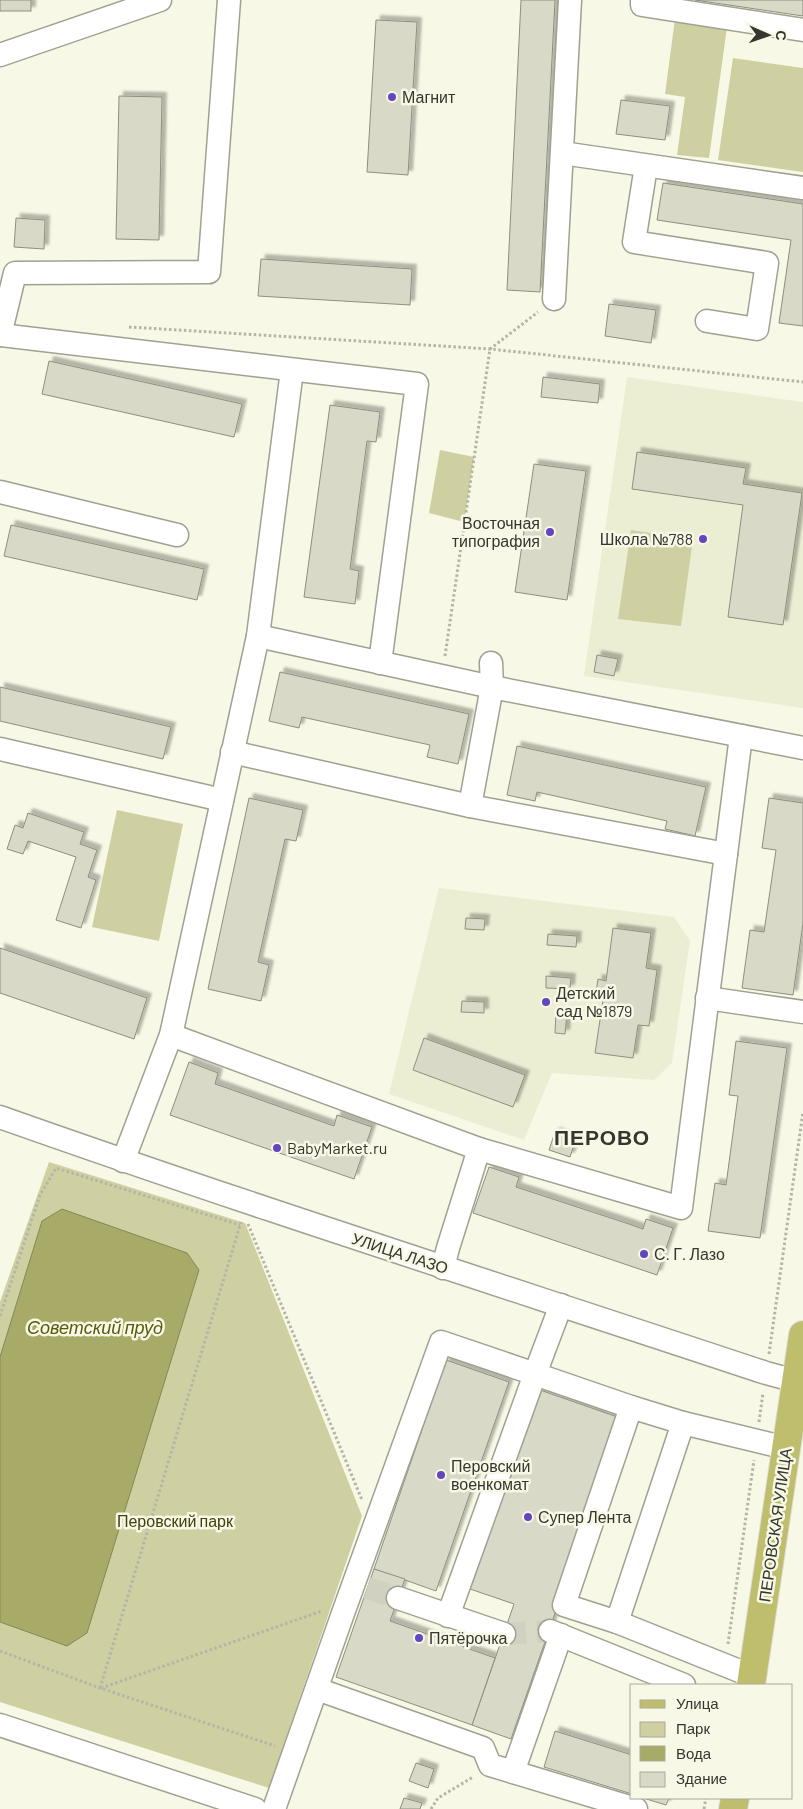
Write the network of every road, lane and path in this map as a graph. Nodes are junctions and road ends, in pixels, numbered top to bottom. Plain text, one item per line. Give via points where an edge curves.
1 (160, 0) edge
2 (229, 0) edge
3 (570, 0) edge
4 (642, 0) edge
5 (803, 30) edge
6 (0, 55) edge
7 (562, 153) junction
8 (646, 166) junction
9 (803, 188) edge
10 (554, 299) joint
11 (707, 321) dead end
12 (126, 327) dead end
13 (0, 335) edge
14 (490, 349) junction
15 (292, 370) junction
16 (803, 382) edge
17 (0, 492) edge
18 (177, 535) dead end
19 (258, 636) junction
20 (380, 663) junction
21 (492, 663) dead end
22 (442, 676) junction
23 (492, 687) junction
24 (741, 736) junction
25 (803, 748) edge
26 (0, 749) edge
27 (232, 752) junction
28 (222, 800) junction
29 (470, 806) junction
30 (726, 854) junction
31 (707, 998) junction
32 (803, 1012) edge
33 (171, 1035) junction
34 (803, 1112) edge
35 (0, 1117) edge
36 (479, 1149) junction
37 (123, 1161) junction
38 (246, 1222) dead end
39 (444, 1268) junction
40 (561, 1305) junction
41 (0, 1316) edge
42 (803, 1335) edge
43 (768, 1354) dead end
44 (535, 1374) junction
45 (799, 1382) edge
46 (763, 1392) dead end
47 (631, 1407) junction
48 (683, 1423) junction
49 (756, 1441) junction
50 (786, 1448) junction
51 (365, 1508) dead end
52 (356, 1591) junction
53 (398, 1598) tunnel mouth
54 (448, 1616) junction
55 (617, 1622) junction
56 (504, 1634) tunnel mouth
57 (0, 1651) edge
58 (725, 1665) junction
59 (752, 1681) edge
60 (682, 1684) edge
61 (100, 1688) junction
62 (317, 1689) junction
63 (0, 1725) edge
64 (276, 1746) dead end
65 (490, 1765) junction
66 (513, 1772) junction
67 (590, 1802) edge
68 (254, 1809) edge
69 (274, 1809) edge
70 (432, 1809) edge
71 (636, 1809) edge

1 - 6 street
2 - 13 street via 209,272 15,272
3 - 7 street
4 - 5 street via 642,6
7 - 8 street
7 - 10 street
8 - 9 street
8 - 11 street via 634,242 767,263 757,329
10 - 14 path
12 - 14 path
13 - 15 street
14 - 16 path
14 - 22 path
15 - 19 street
15 - 20 street via 417,384
17 - 18 street
19 - 20 street
19 - 27 street
20 - 22 street
21 - 23 street
22 - 23 street
23 - 24 street
23 - 29 street
24 - 25 street
24 - 30 street
26 - 28 street
27 - 28 street
27 - 29 street
28 - 33 street
29 - 30 street
30 - 31 street
31 - 32 street
31 - 36 street via 681,1208
33 - 36 street
33 - 37 street
34 - 43 path
35 - 37 street, УЛИЦА ЛАЗО
36 - 39 street
37 - 39 street, УЛИЦА ЛАЗО
38 - 51 path
39 - 40 street, УЛИЦА ЛАЗО
40 - 44 street
40 - 45 street, УЛИЦА ЛАЗО
41 - 61 path via 40,1195 56,1168 240,1224
42 - 45 main road, ПЕРОВСКАЯ УЛИЦА
44 - 47 street
44 - 52 street via 441,1342
44 - 54 street
45 - 50 main road, ПЕРОВСКАЯ УЛИЦА
46 - 49 path
47 - 48 street
47 - 55 street via 564,1605
48 - 49 street
48 - 55 street
49 - 50 street
49 - 58 path
50 - 59 main road, ПЕРОВСКАЯ УЛИЦА
52 - 61 path
52 - 62 street
53 - 54 street
54 - 56 street
55 - 58 street
57 - 61 path
58 - 59 street
60 - 66 street via 556,1633
61 - 64 path
62 - 65 street via 483,1748
62 - 69 street
63 - 68 street
65 - 66 street
65 - 70 path via 438,1798
66 - 67 street
67 - 71 street

